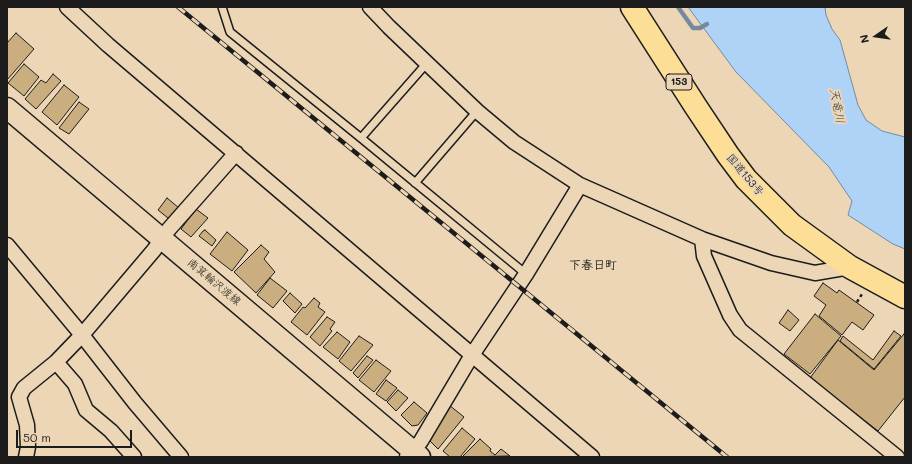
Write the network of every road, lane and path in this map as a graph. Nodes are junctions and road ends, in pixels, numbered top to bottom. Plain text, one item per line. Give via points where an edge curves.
1 (67, 7) edge
2 (222, 7) edge
3 (370, 7) edge
4 (632, 7) edge
5 (427, 63) junction
6 (7, 108) edge
7 (478, 111) junction
8 (361, 138) junction
9 (236, 153) junction
10 (415, 183) junction
11 (580, 185) junction
12 (162, 238) junction
13 (702, 239) junction
14 (7, 245) edge
15 (850, 267) junction
16 (526, 274) junction
17 (865, 291) dead end
18 (905, 297) edge
19 (857, 302) dead end
20 (82, 335) junction
21 (472, 355) junction
22 (56, 362) junction
23 (413, 455) edge
24 (26, 457) edge
25 (134, 457) edge
26 (181, 457) edge
27 (592, 457) edge
28 (897, 457) edge

1 - 9 street
2 - 8 lane via 230,32
3 - 5 street
4 - 15 highway, 国道153号 / 153 via 746,179 792,225
5 - 7 street
5 - 8 lane
6 - 12 main road, 南箕輪沢渡線
7 - 10 lane
7 - 11 street via 514,142
8 - 10 lane
9 - 12 street
9 - 21 street
10 - 16 lane
11 - 13 street
11 - 16 street
12 - 20 street
12 - 23 main road, 南箕輪沢渡線
13 - 15 street via 771,263 815,273
13 - 28 street via 704,256 730,315 740,330
14 - 20 street
15 - 18 highway, 国道153号 / 153
16 - 21 street
17 - 19 path
20 - 22 street
20 - 26 street
21 - 23 street
21 - 27 street
22 - 24 street via 24,388 19,397 27,425
22 - 25 street via 75,384 86,410 111,431

